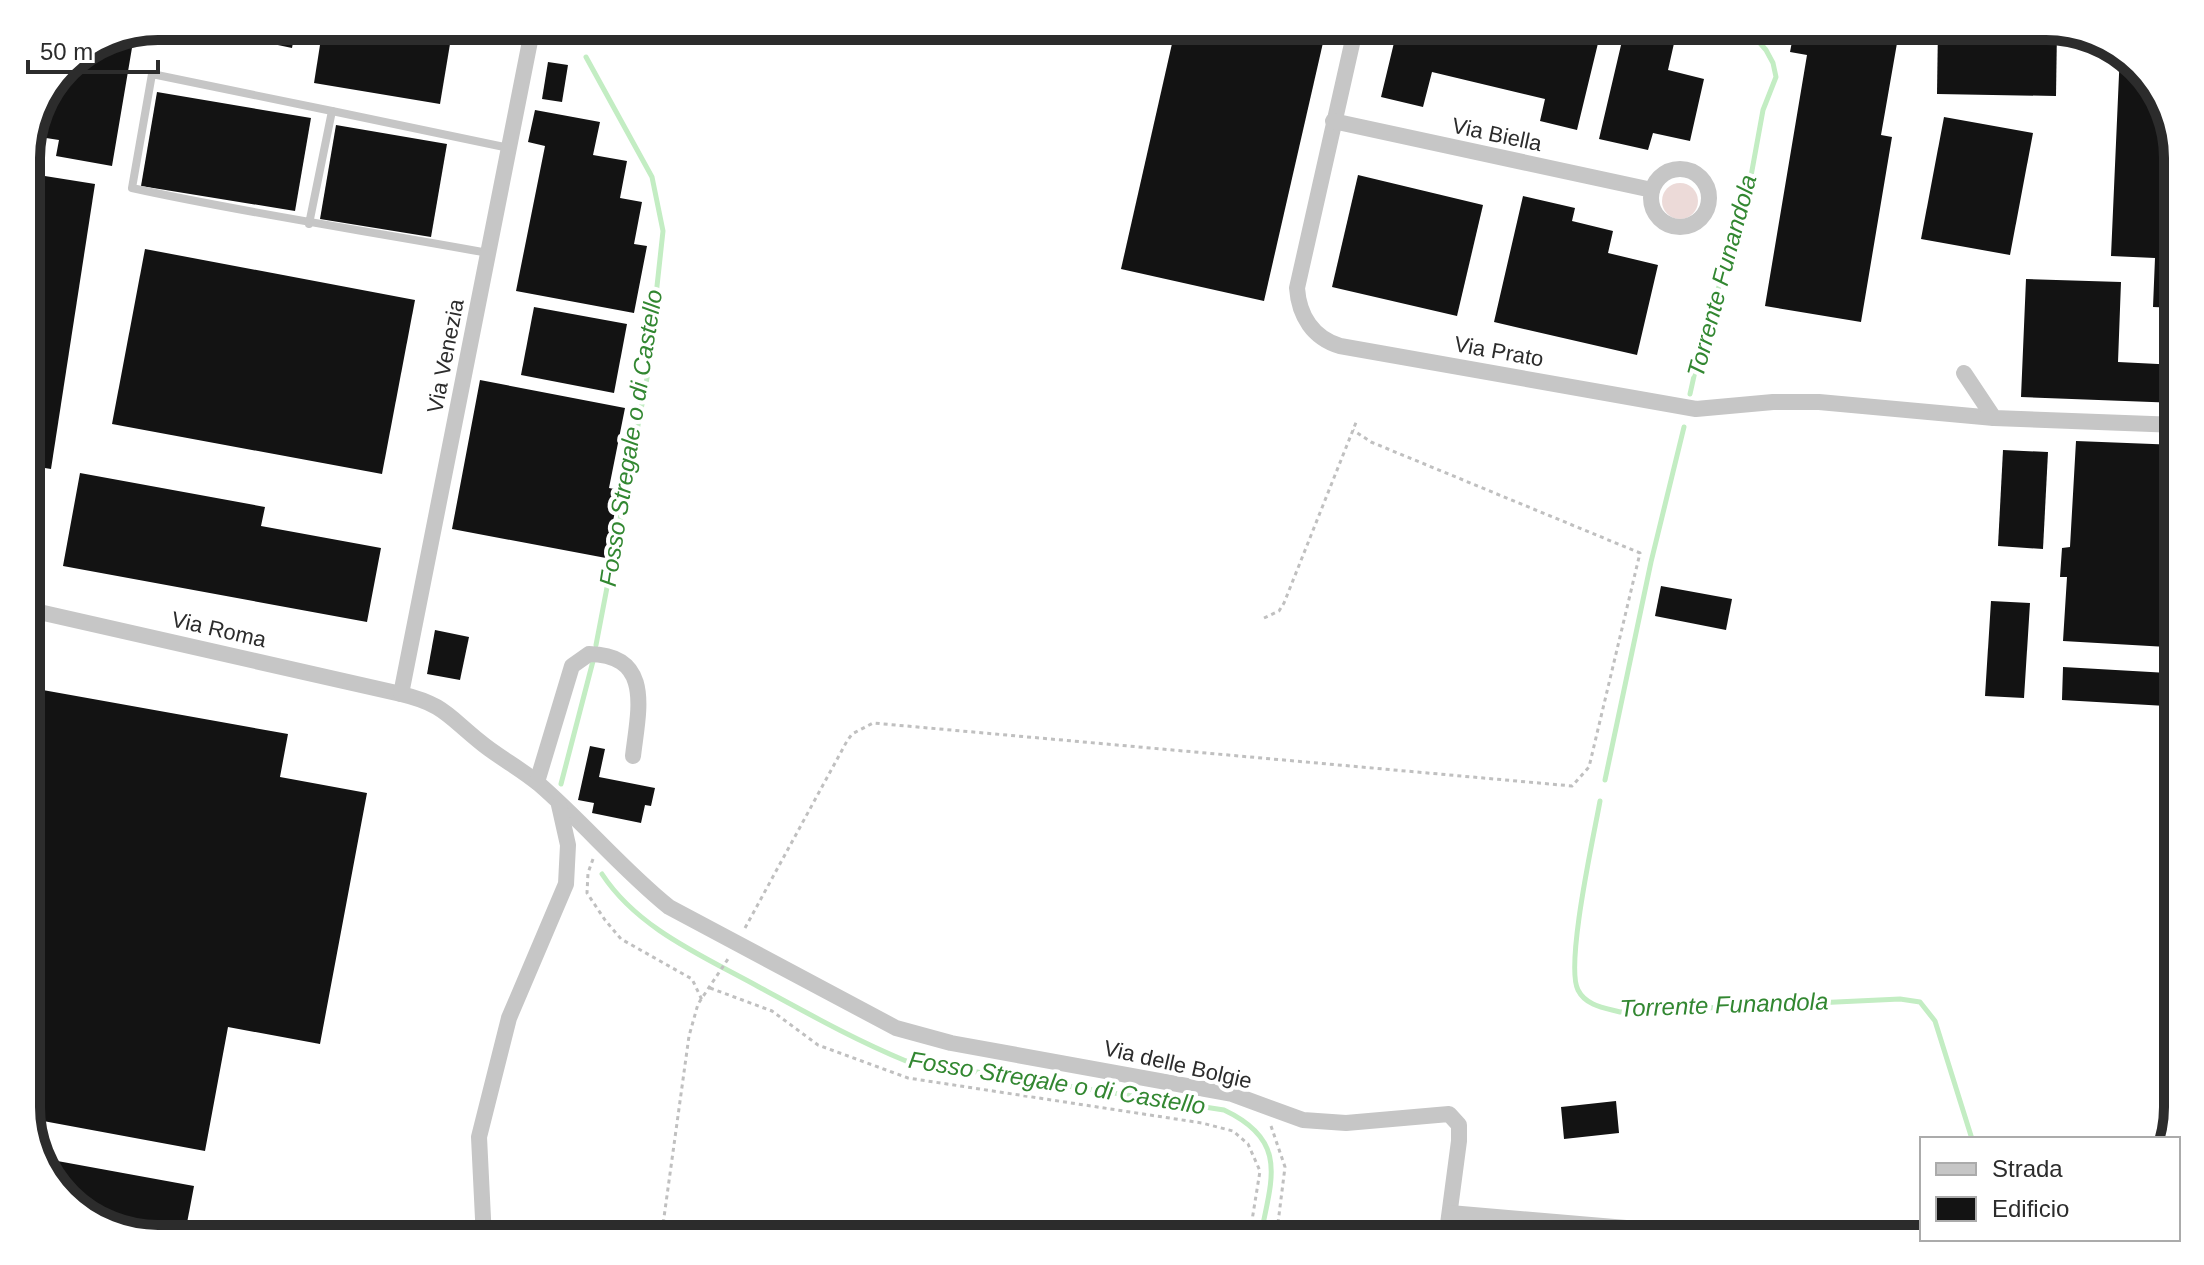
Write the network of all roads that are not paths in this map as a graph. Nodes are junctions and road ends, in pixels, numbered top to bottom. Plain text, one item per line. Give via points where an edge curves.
1 (530, 40) edge
2 (1353, 40) edge
3 (332, 111) junction
4 (1333, 121) junction
5 (509, 148) junction
6 (1652, 190) dead end
7 (309, 224) junction
8 (488, 253) junction
9 (1964, 373) dead end
10 (1994, 418) junction
11 (2164, 424) edge
12 (40, 612) edge
13 (401, 694) junction
14 (633, 756) dead end
15 (537, 782) junction
16 (558, 802) junction
17 (1450, 1213) junction
18 (483, 1225) edge
19 (1448, 1225) edge
20 (1591, 1225) edge

1 - 5 street, Via Venezia
2 - 4 street, Via Prato
3 - 5 lane
3 - 7 lane
3 - 7 lane via 152,74 132,188
4 - 6 street, Via Biella
4 - 10 street, Via Prato via 1297,288 1309,326 1330,343 1696,409 1819,402
5 - 8 street, Via Venezia
7 - 8 lane
8 - 13 street, Via Venezia
9 - 10 street
10 - 11 street, Via Prato
12 - 13 street, Via Roma
13 - 15 street, Via Roma via 447,712
14 - 15 street via 639,696 634,675 624,664 589,654 572,666
15 - 16 street, Via delle Bolgie
16 - 17 street, Via delle Bolgie via 669,907 734,947 896,1028 951,1043 1232,1094 1303,1120 1346,1123 1449,1114 1459,1125
16 - 18 street via 568,845 566,884 509,1018 479,1137
17 - 19 street
17 - 20 street

